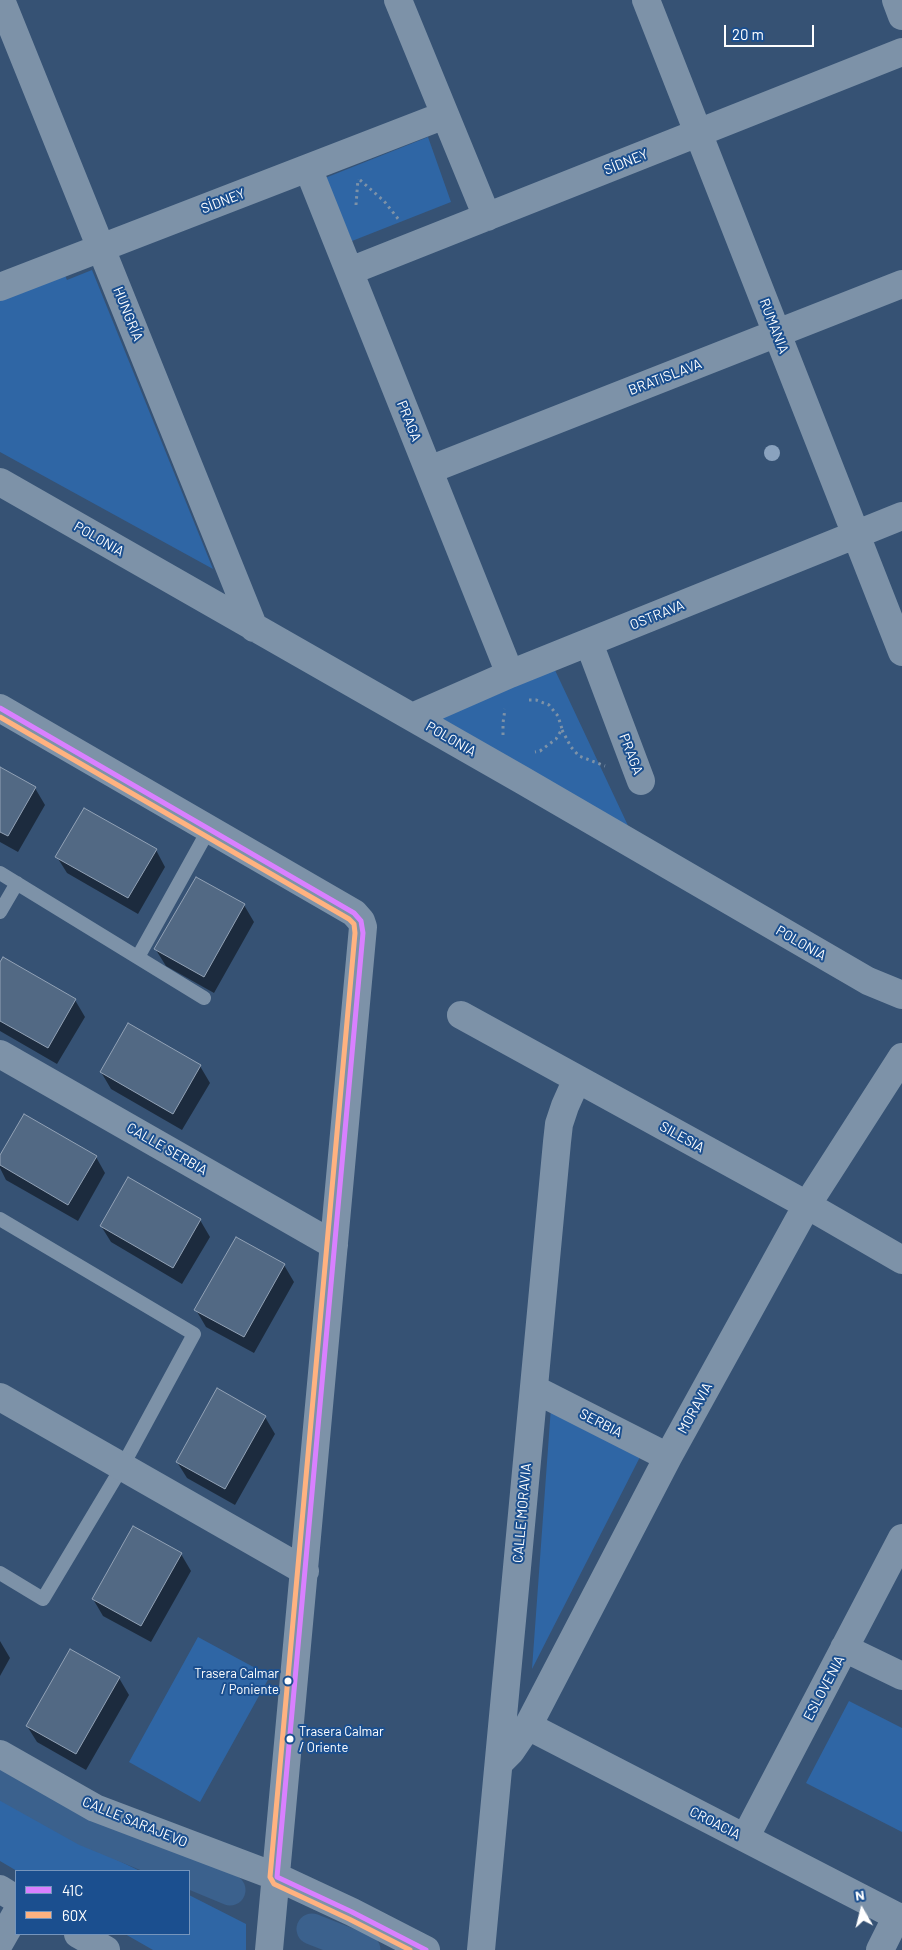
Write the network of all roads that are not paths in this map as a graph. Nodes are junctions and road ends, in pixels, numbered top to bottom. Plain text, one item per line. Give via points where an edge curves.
1 (1, 0) edge
2 (398, 0) edge
3 (646, 0) edge
4 (896, 0) edge
5 (902, 16) edge
6 (902, 52) edge
7 (445, 114) junction
8 (698, 133) junction
9 (308, 168) junction
10 (487, 217) junction
11 (101, 248) junction
12 (350, 271) junction
13 (902, 284) edge
14 (0, 287) edge
15 (777, 333) junction
16 (429, 470) junction
17 (0, 482) edge
18 (902, 516) edge
19 (856, 534) junction
20 (254, 628) junction
21 (589, 643) junction
22 (902, 652) edge
23 (510, 674) junction
24 (0, 708) edge
25 (412, 717) junction
26 (641, 781) road end
27 (209, 829) junction
28 (0, 872) edge
29 (17, 883) junction
30 (0, 912) edge
31 (138, 957) junction
32 (902, 995) edge
33 (204, 998) dead end
34 (461, 1015) dead end
35 (0, 1054) edge
36 (902, 1057) edge
37 (578, 1079) junction
38 (807, 1205) junction
39 (0, 1219) edge
40 (334, 1245) junction
41 (902, 1260) edge
42 (534, 1389) junction
43 (0, 1397) edge
44 (668, 1457) junction
45 (122, 1467) junction
46 (902, 1538) edge
47 (305, 1572) junction
48 (0, 1573) edge
49 (844, 1648) junction
50 (902, 1676) edge
51 (528, 1726) junction
52 (0, 1754) edge
53 (499, 1763) junction
54 (745, 1838) junction
55 (277, 1877) junction
56 (0, 1889) edge
57 (15, 1898) edge
58 (15, 1916) edge
59 (900, 1918) edge
60 (80, 1935) edge
61 (0, 1942) edge
62 (106, 1950) edge
63 (269, 1950) edge
64 (426, 1950) edge
65 (481, 1950) edge
66 (880, 1950) edge

1 - 11 street, HUNGRÍA
2 - 7 street
3 - 8 street, RUMANIA
4 - 5 street
6 - 8 street, SÍDNEY
7 - 9 street, SÍDNEY
7 - 10 street
8 - 10 street, SÍDNEY
8 - 15 street, RUMANIA
9 - 11 street, SÍDNEY
9 - 12 street, PRAGA
10 - 12 street, SÍDNEY
11 - 14 street, SÍDNEY
11 - 20 street, HUNGRÍA
12 - 16 street, PRAGA
13 - 15 street, BRATISLAVA
15 - 16 street, BRATISLAVA
15 - 19 street, RUMANIA
16 - 23 street, PRAGA
17 - 20 street, POLONIA
18 - 19 street, OSTRAVA
19 - 21 street, OSTRAVA
19 - 22 street, RUMANIA
20 - 25 street, POLONIA
21 - 23 street, OSTRAVA
21 - 26 street, PRAGA
23 - 25 street, OSTRAVA
24 - 27 street
25 - 32 street, POLONIA via 868,981
27 - 31 lane
27 - 40 street via 354,913 361,921 363,933
28 - 29 lane
29 - 30 lane
29 - 31 lane
31 - 33 lane
34 - 37 street, SILESIA
35 - 40 street, CALLE SERBIA
36 - 38 street, MORAVIA
37 - 38 street, SILESIA
37 - 42 street, CALLE MORAVIA via 565,1106 556,1142
38 - 41 street, SILESIA
38 - 44 street, MORAVIA
39 - 45 lane via 194,1334
40 - 47 street
42 - 44 street, SERBIA
42 - 53 street, CALLE MORAVIA
43 - 45 street
44 - 51 street, MORAVIA
45 - 47 street
45 - 48 lane via 43,1599
46 - 49 street, ESLOVENIA
47 - 55 street
49 - 50 street
49 - 54 street, ESLOVENIA
51 - 53 street, MORAVIA via 512,1751
51 - 54 street, CROACIA
52 - 55 street, CALLE SARAJEVO via 95,1808
53 - 65 street, CALLE MORAVIA
54 - 59 street, CROACIA
55 - 63 street
55 - 64 street, CALLE SARAJEVO
56 - 57 street
58 - 61 street
59 - 66 street
60 - 62 street

